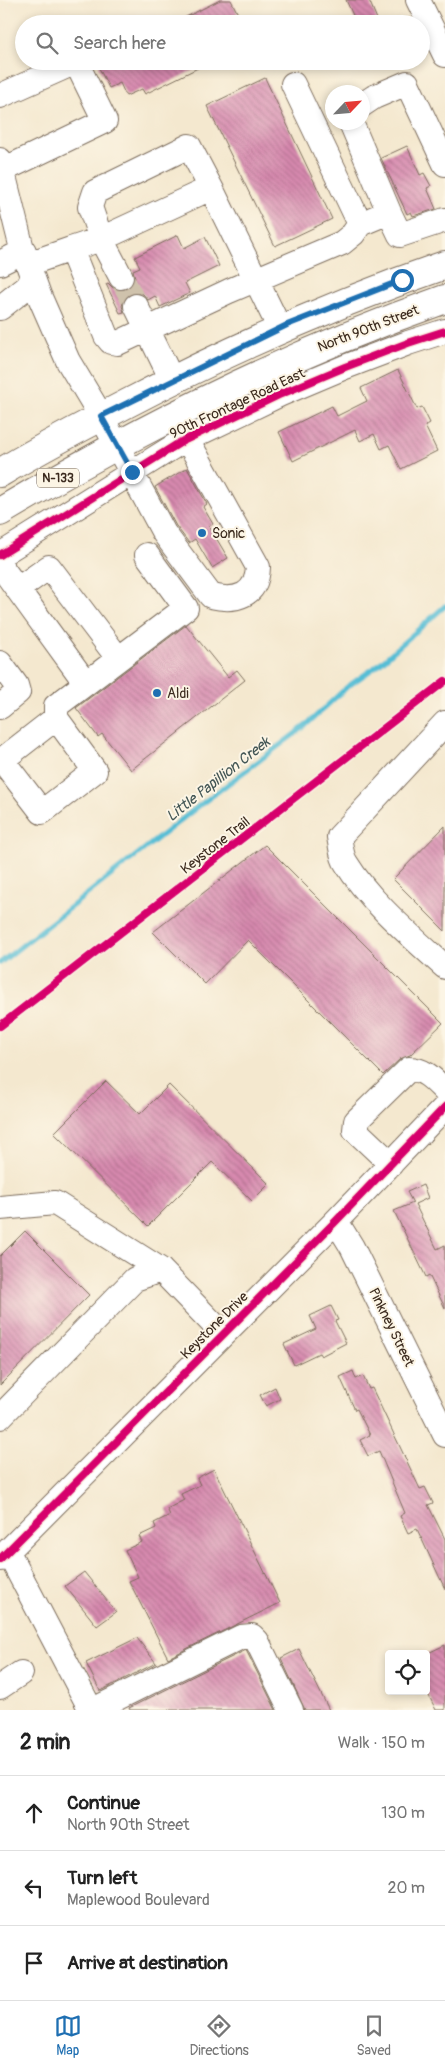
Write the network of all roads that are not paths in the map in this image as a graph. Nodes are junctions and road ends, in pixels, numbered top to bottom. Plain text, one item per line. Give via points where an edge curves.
1 (418, 0) edge
2 (425, 15) edge
3 (430, 24) edge
4 (445, 55) edge
5 (58, 70) edge
6 (80, 70) edge
7 (293, 84) dead end
8 (0, 96) edge
9 (370, 99) edge
10 (354, 130) edge
11 (445, 164) edge
12 (1, 165) edge
13 (211, 188) junction
14 (389, 212) junction
15 (445, 220) edge
16 (360, 224) junction
17 (101, 239) junction
18 (71, 249) junction
19 (0, 263) edge
20 (29, 265) junction
21 (445, 265) edge
22 (121, 276) tunnel mouth
23 (256, 279) junction
24 (445, 299) edge
25 (136, 306) tunnel mouth
26 (0, 308) edge
27 (148, 329) junction
28 (280, 329) junction
29 (445, 331) edge
30 (172, 380) junction
31 (101, 416) junction
32 (188, 439) junction
33 (117, 444) junction
34 (132, 472) junction
35 (0, 473) edge
36 (0, 512) edge
37 (0, 554) edge
38 (147, 555) dead end
39 (0, 565) edge
40 (18, 589) junction
41 (118, 658) junction
42 (0, 663) edge
43 (85, 682) junction
44 (0, 706) edge
45 (56, 718) dead end
46 (445, 723) edge
47 (445, 967) edge
48 (445, 1091) edge
49 (445, 1107) edge
50 (391, 1164) junction
51 (0, 1208) edge
52 (336, 1221) junction
53 (161, 1270) junction
54 (223, 1334) junction
55 (0, 1416) edge
56 (445, 1436) edge
57 (4, 1555) edge
58 (21, 1673) dead end
59 (0, 1687) edge
60 (92, 1710) edge
61 (291, 1710) edge

1 - 2 street
3 - 4 street
5 - 8 street
6 - 12 street via 105,122
7 - 16 street
9 - 11 street via 407,83
10 - 14 street
12 - 20 street
13 - 17 street
13 - 17 street via 189,146 96,192 90,207
13 - 23 street
14 - 15 street via 400,235
14 - 16 street
16 - 23 street via 342,242
17 - 18 street
17 - 22 street
18 - 20 street
18 - 27 street via 111,342 118,343
19 - 20 street
20 - 26 street
20 - 31 street via 68,360
21 - 28 main road, N-133
23 - 27 street
23 - 28 street
24 - 33 main road, North 90th Street / N-133 via 277,365
25 - 27 street
27 - 30 street
28 - 30 main road, N-133
29 - 32 street, 90th Frontage Road East via 345,367
30 - 31 main road, N-133
31 - 33 street
31 - 35 main road, N-133
32 - 34 street, 90th Frontage Road East
32 - 34 street via 258,567 258,578 242,596 234,599 211,596 164,533
33 - 34 street
33 - 36 main road, North 90th Street / N-133
34 - 37 street, 90th Frontage Road East
38 - 41 street via 186,608
39 - 40 street
40 - 41 street via 49,567
40 - 43 street
41 - 43 street
42 - 44 street via 18,692
43 - 45 street via 56,706
46 - 47 street via 340,837 345,862 368,892
48 - 50 street via 426,1073 409,1069 356,1121 356,1130
49 - 50 street, Keystone Drive
50 - 52 street, Keystone Drive
51 - 53 street via 55,1204
52 - 54 street, Keystone Drive
52 - 56 street, Pinkney Street via 352,1247
53 - 54 street
53 - 55 street via 135,1279
54 - 57 street, Keystone Drive
57 - 60 street
58 - 59 street
60 - 61 street via 241,1637 252,1636

